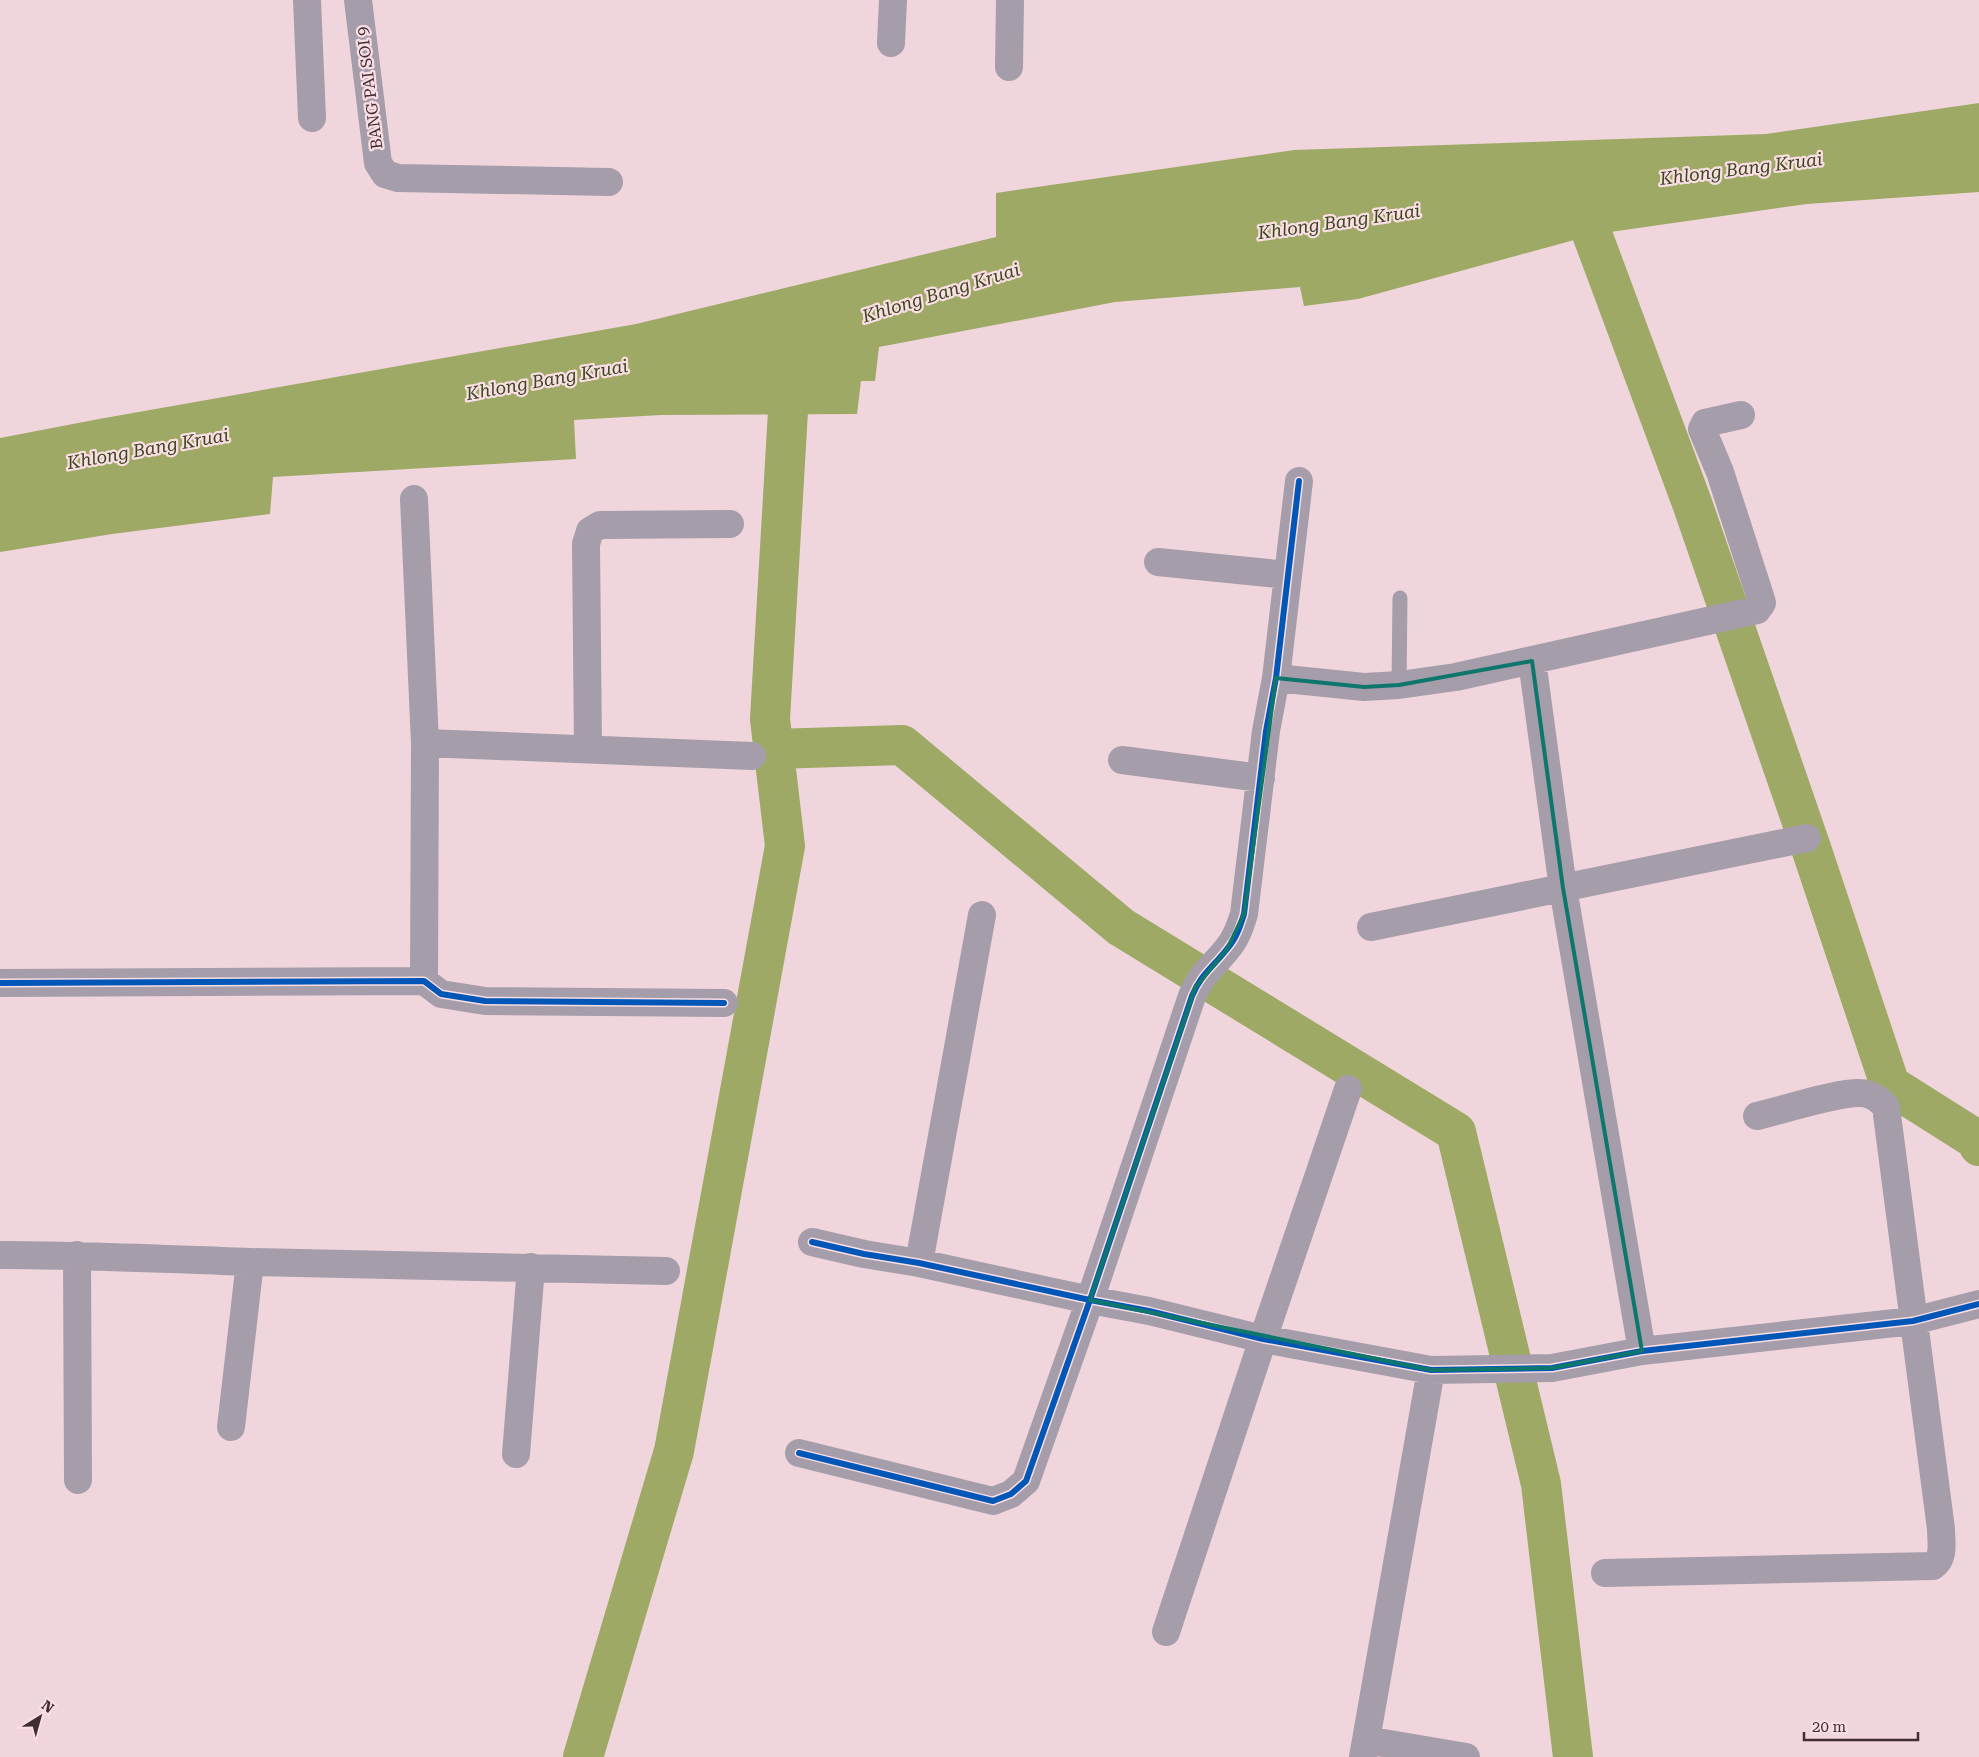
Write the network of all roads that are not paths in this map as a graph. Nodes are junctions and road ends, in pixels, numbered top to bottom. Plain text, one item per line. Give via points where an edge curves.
1 (306, 0) edge
2 (358, 0) edge
3 (893, 0) edge
4 (1010, 0) edge
5 (891, 43) dead end
6 (1009, 67) dead end
7 (312, 118) dead end
8 (608, 182) dead end
9 (1742, 415) dead end
10 (1300, 482) dead end
11 (414, 499) dead end
12 (730, 524) dead end
13 (1158, 562) dead end
14 (1288, 575) junction
15 (1400, 598) dead end
16 (1532, 660) junction
17 (1276, 678) junction
18 (1399, 685) junction
19 (425, 743) junction
20 (588, 750) junction
21 (752, 756) dead end
22 (1122, 760) dead end
23 (1260, 778) junction
24 (1807, 838) dead end
25 (1563, 888) junction
26 (982, 915) dead end
27 (1370, 927) dead end
28 (424, 981) junction
29 (0, 983) edge
30 (724, 1002) dead end
31 (1348, 1089) dead end
32 (1757, 1116) dead end
33 (812, 1242) dead end
34 (0, 1255) edge
35 (77, 1255) junction
36 (250, 1262) junction
37 (919, 1263) junction
38 (531, 1267) junction
39 (666, 1271) dead end
40 (1090, 1300) junction
41 (1979, 1304) edge
42 (1913, 1321) junction
43 (1263, 1339) junction
44 (1642, 1351) junction
45 (1431, 1370) junction
46 (231, 1427) dead end
47 (799, 1453) dead end
48 (516, 1454) dead end
49 (78, 1480) dead end
50 (1605, 1573) dead end
51 (1166, 1632) dead end
52 (1365, 1748) edge
53 (1466, 1757) edge

1 - 7 street
2 - 8 street, BANG PAI SOI 9 via 378,163 385,174 398,178
3 - 5 street
4 - 6 street
9 - 16 street via 1705,423 1702,430 1720,472 1760,596 1762,603 1757,610
10 - 14 street
11 - 19 street
12 - 20 street via 600,525 590,531 586,544
13 - 14 street
14 - 17 street
15 - 18 lane
16 - 18 street via 1456,677
16 - 25 street
17 - 18 street via 1364,687
17 - 23 street
19 - 20 street
19 - 28 street
20 - 21 street
22 - 23 street
23 - 40 street via 1244,914 1239,932 1200,979 1192,996
24 - 25 street
25 - 27 street
25 - 44 street
26 - 37 street
28 - 29 street
28 - 30 street via 441,994 485,1002
31 - 43 street
32 - 42 street via 1843,1094 1866,1093 1886,1107
33 - 37 street
34 - 35 street
35 - 36 street
35 - 49 street
36 - 38 street
36 - 46 street
37 - 40 street
38 - 39 street
38 - 48 street
40 - 43 street
40 - 47 street via 1026,1481 1011,1494 993,1501
41 - 42 street
42 - 44 street
42 - 50 street via 1941,1529 1941,1557 1938,1562 1933,1566
43 - 45 street
43 - 51 street
44 - 45 street via 1552,1368
45 - 52 street
52 - 53 street

